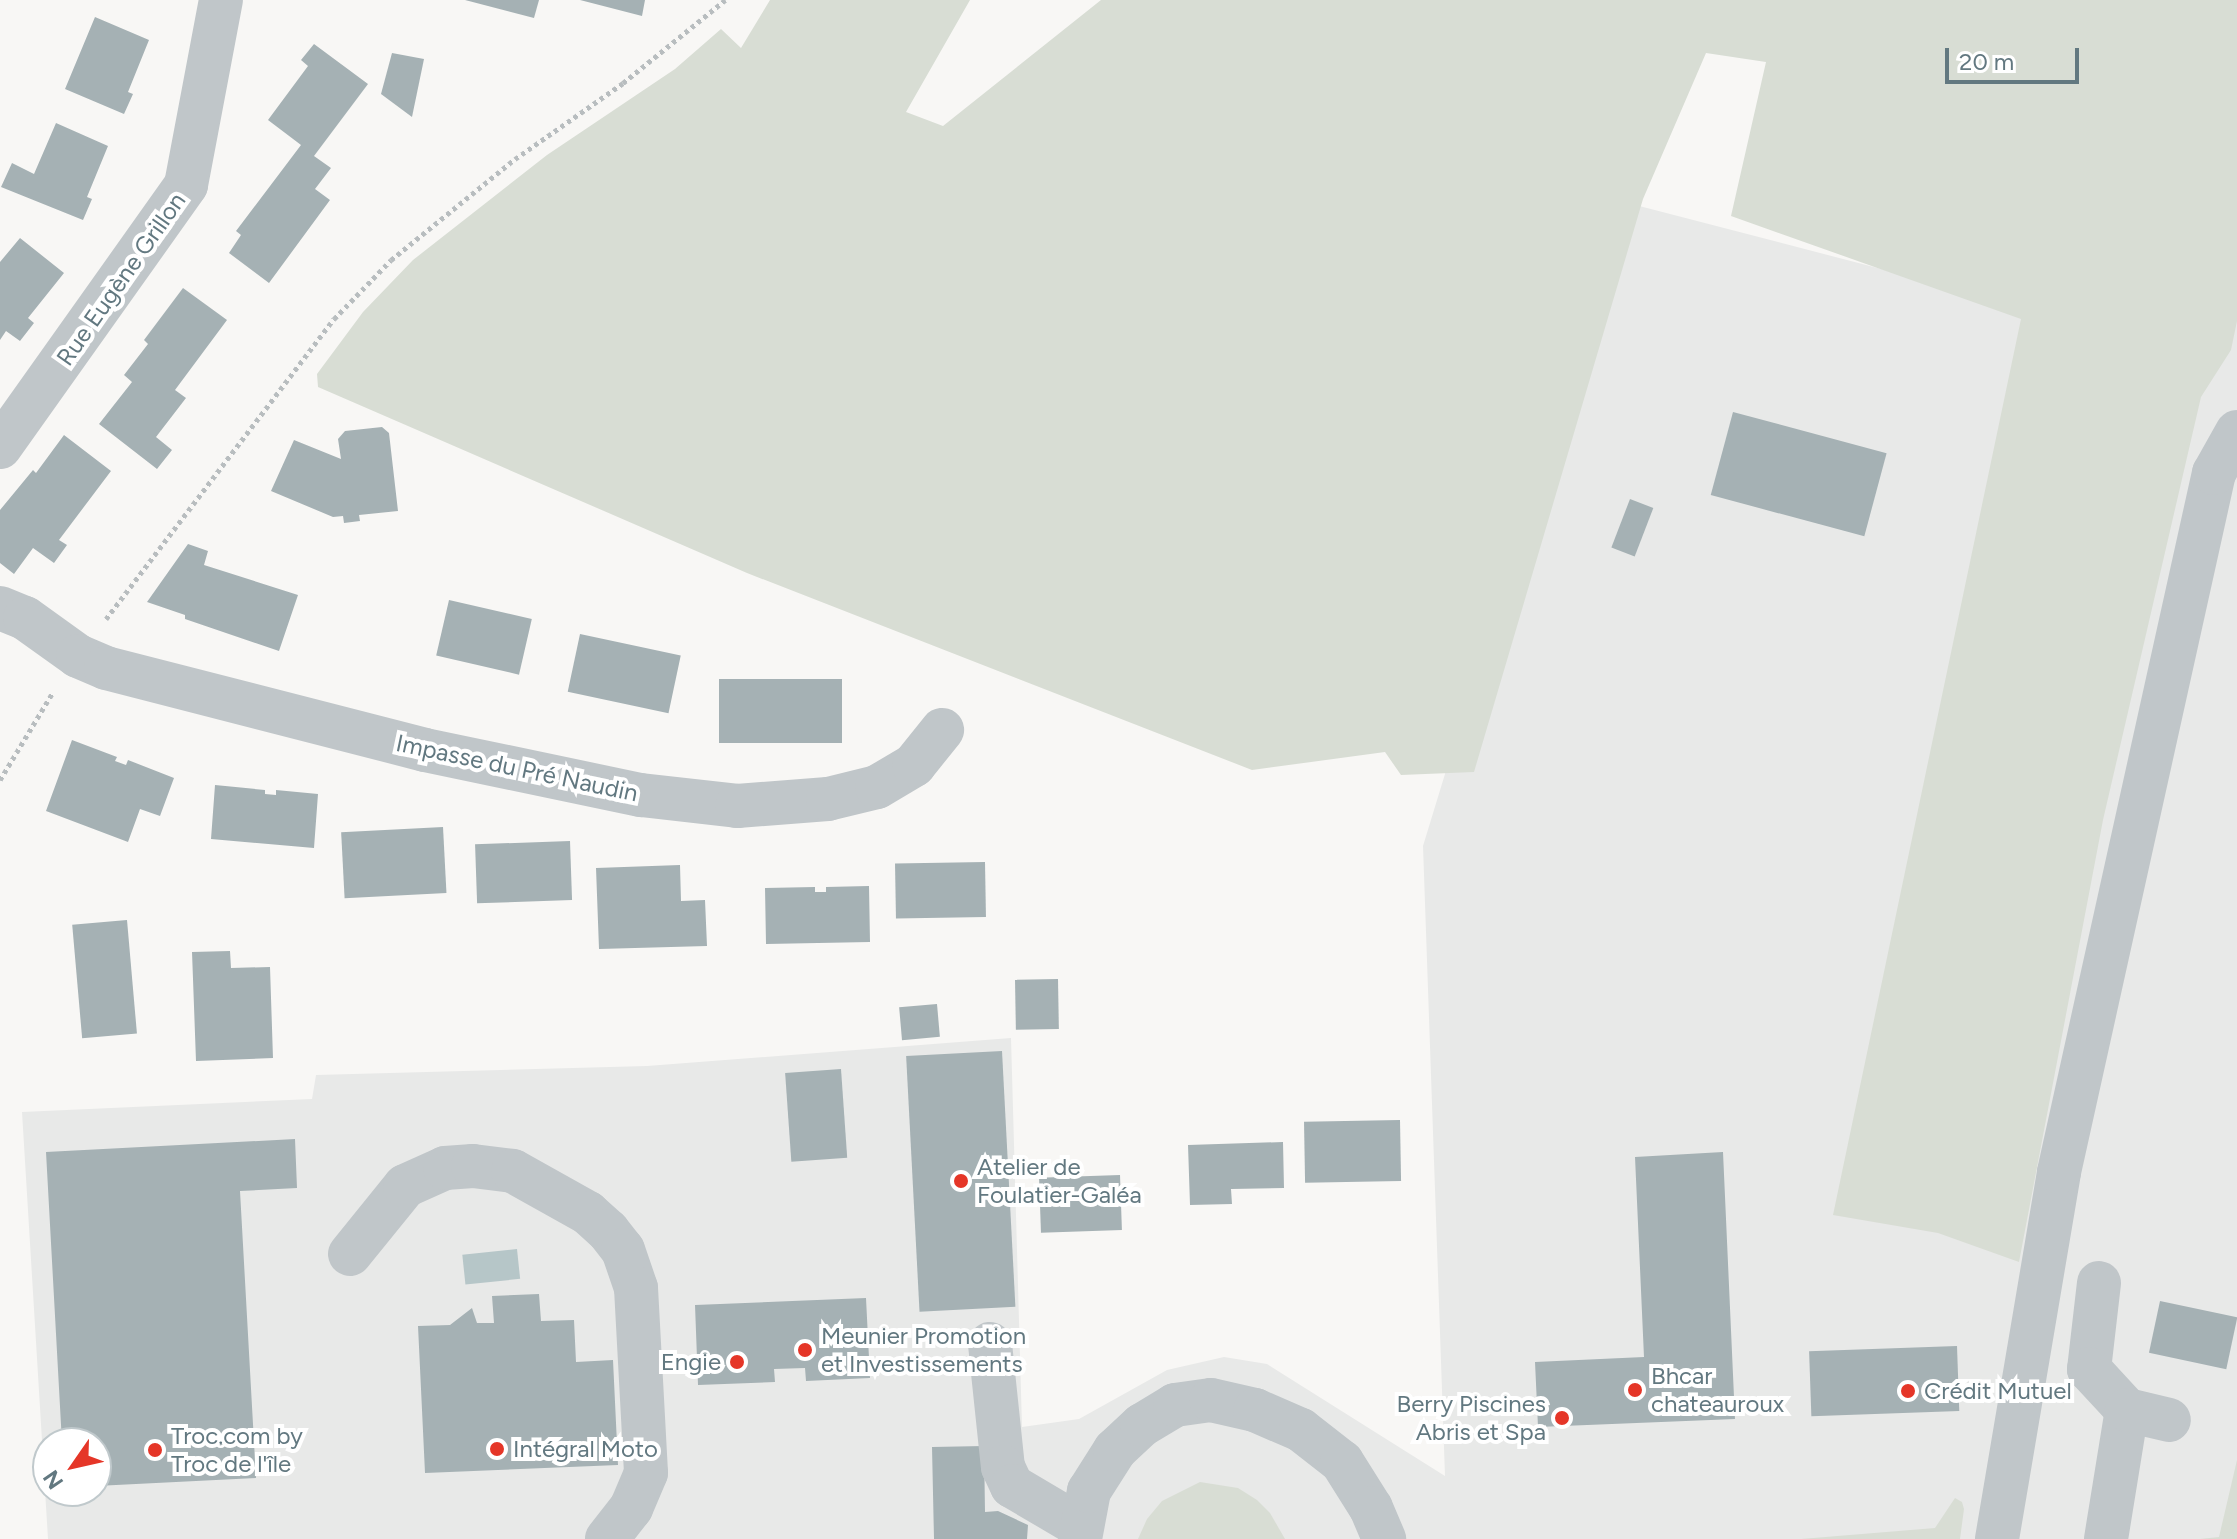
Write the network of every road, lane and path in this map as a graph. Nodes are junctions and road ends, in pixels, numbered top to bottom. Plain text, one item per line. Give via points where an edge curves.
1 (221, 0) edge
2 (725, 0) edge
3 (2237, 432) edge
4 (0, 447) edge
5 (0, 608) edge
6 (78, 656) junction
7 (942, 730) dead end
8 (0, 780) edge
9 (350, 1254) dead end
10 (2099, 1283) dead end
11 (990, 1344) dead end
12 (2127, 1410) junction
13 (2169, 1420) dead end
14 (1080, 1533) edge
15 (607, 1539) edge
16 (1384, 1539) edge
17 (1997, 1539) edge
18 (2106, 1539) edge

1 - 4 street, Rue Eugène Grillon via 186,185
2 - 6 path via 391,260 334,319
3 - 17 street via 2214,473 2059,1172
5 - 6 street via 25,618
6 - 7 street, Impasse du Pré Naudin via 146,679 425,750 641,795 737,806 828,799 877,787 914,765
6 - 8 path
9 - 15 street via 405,1186 445,1168 513,1171 588,1213 608,1231 623,1250 636,1288 646,1473 631,1508
10 - 12 street via 2089,1369
11 - 14 street via 1003,1467 1012,1486
12 - 13 street
12 - 18 street
14 - 16 street via 1089,1491 1115,1450 1175,1405 1211,1400 1255,1410 1301,1430 1342,1462

